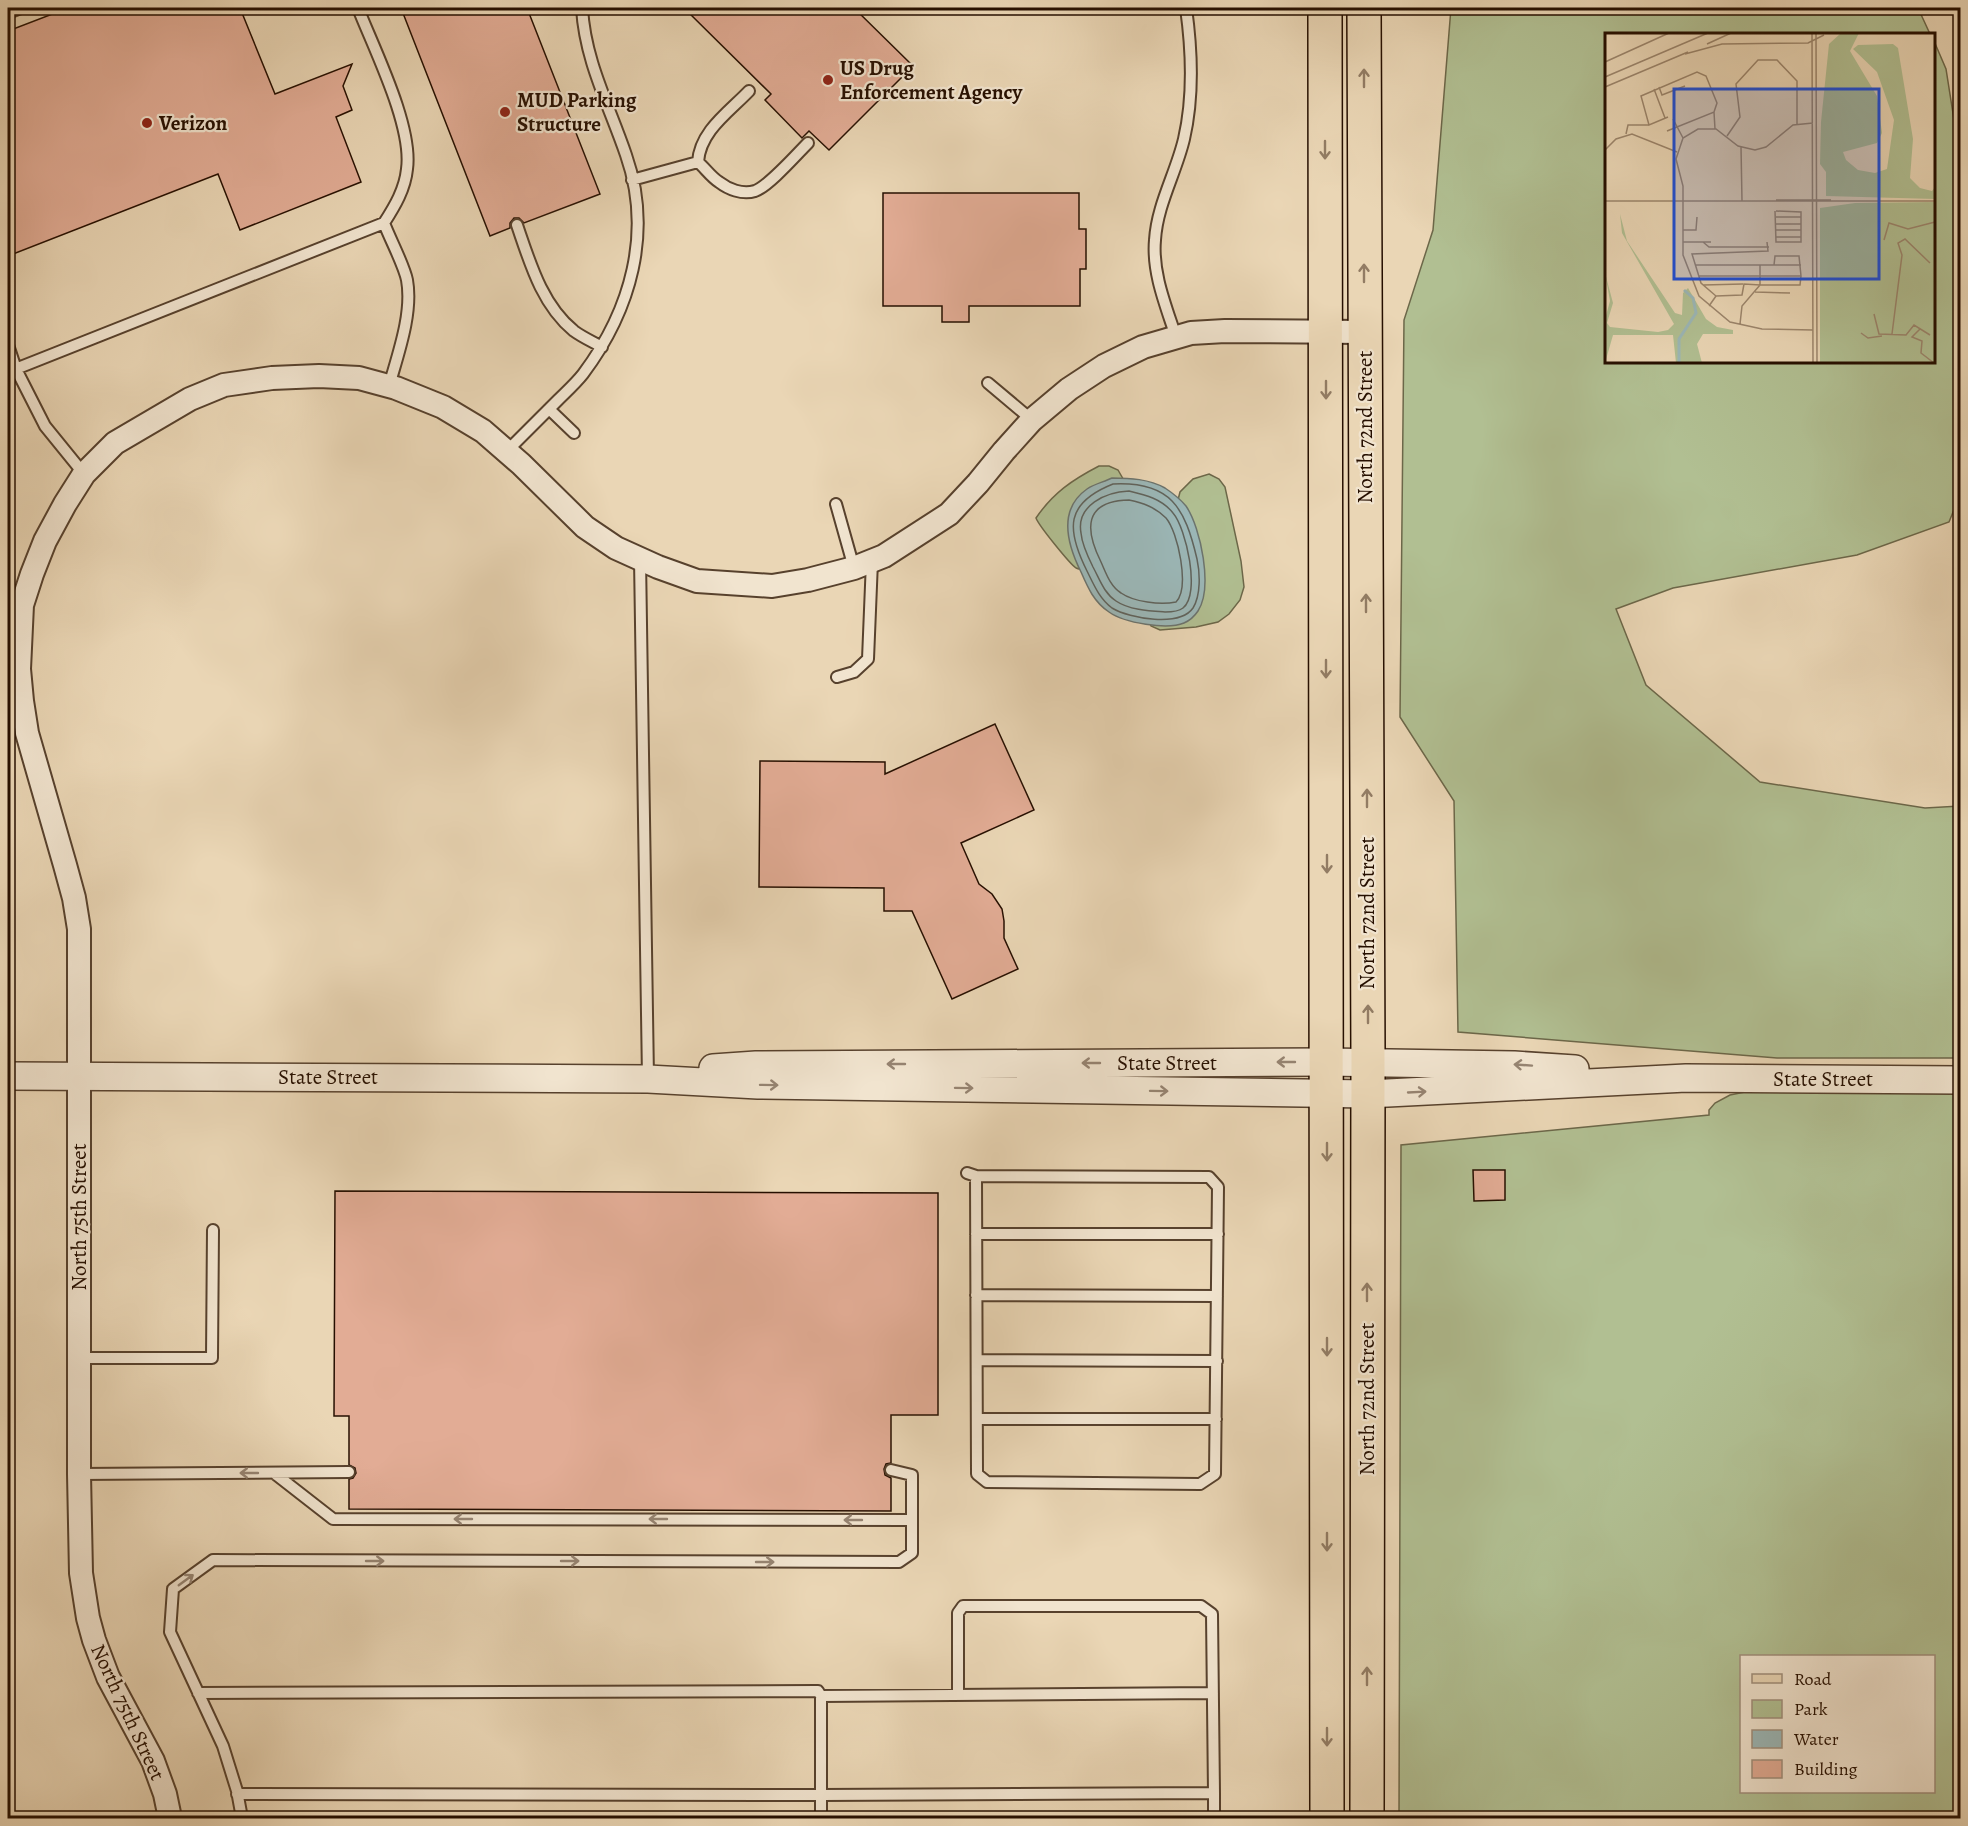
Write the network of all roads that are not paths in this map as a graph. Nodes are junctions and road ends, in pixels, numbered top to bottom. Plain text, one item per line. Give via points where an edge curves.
1 (21, 8) edge
2 (358, 8) edge
3 (582, 8) edge
4 (1186, 8) edge
5 (1325, 8) edge
6 (1364, 8) edge
7 (8, 12) edge
8 (749, 91) dead end
9 (808, 143) dead end
10 (698, 162) junction
11 (632, 180) junction
12 (384, 223) junction
13 (517, 225) dead end
14 (1326, 332) junction
15 (1365, 332) junction
16 (1176, 337) junction
17 (8, 345) edge
18 (602, 347) junction
19 (12, 370) edge
20 (988, 383) dead end
21 (389, 386) junction
22 (549, 409) junction
23 (1032, 420) junction
24 (574, 433) dead end
25 (506, 452) junction
26 (84, 474) junction
27 (836, 504) dead end
28 (640, 559) junction
29 (863, 565) junction
30 (15, 604) edge
31 (837, 677) dead end
32 (1327, 1062) junction
33 (1368, 1062) junction
34 (8, 1076) edge
35 (80, 1076) junction
36 (1686, 1078) junction
37 (648, 1079) junction
38 (1960, 1080) edge
39 (1327, 1094) junction
40 (1368, 1094) junction
41 (213, 1230) dead end
42 (976, 1234) junction
43 (1218, 1234) junction
44 (976, 1294) junction
45 (1217, 1296) junction
46 (79, 1358) junction
47 (977, 1360) junction
48 (1217, 1361) junction
49 (977, 1419) junction
50 (1216, 1419) junction
51 (891, 1470) dead end
52 (349, 1472) dead end
53 (274, 1473) junction
54 (79, 1474) junction
55 (912, 1520) junction
56 (198, 1693) junction
57 (1213, 1693) junction
58 (958, 1695) junction
59 (821, 1696) junction
60 (1214, 1793) junction
61 (237, 1794) junction
62 (821, 1795) junction
63 (170, 1818) edge
64 (242, 1818) edge
65 (821, 1818) edge
66 (1214, 1818) edge
67 (1327, 1818) edge
68 (1366, 1818) edge

1 - 7 lane
2 - 12 lane via 407,141 408,169 400,198
3 - 11 lane via 583,32 594,72 627,156
4 - 16 lane via 1191,39 1191,100 1184,139 1155,239 1155,267
5 -> 14 main road, North 72nd Street
15 -> 6 main road, North 72nd Street
8 - 10 lane via 705,135
9 - 10 lane via 765,186 754,191 730,189
10 - 11 lane
11 - 18 lane via 638,230 633,269 623,306
12 - 19 lane
12 - 21 lane via 406,278 408,296 403,337
13 - 18 lane via 535,276 555,313 575,332
14 - 15 street, North 75th Street
14 - 16 street, North 75th Street via 1224,330
14 -> 32 main road, North 72nd Street
33 -> 15 main road, North 72nd Street
16 - 23 street, North 75th Street via 1143,347 1104,366
17 - 19 lane
18 - 22 lane via 582,376
19 - 26 lane via 45,426
20 - 23 lane
21 - 25 street, North 75th Street via 442,407 483,431
21 - 26 street, North 75th Street via 359,378 320,376 224,385 190,399 115,444
22 - 24 lane
22 - 25 lane
23 - 29 street, North 75th Street via 950,514
25 - 28 street, North 75th Street via 585,526
26 - 30 street, North 75th Street via 64,504
27 - 29 lane
28 - 29 street, North 75th Street via 697,581 761,586 808,580
28 - 37 lane
29 - 31 lane via 868,658 854,672
30 - 35 street, North 75th Street via 27,734 74,897 79,929
32 - 33 street, State Street
32 -> 37 street, State Street via 756,1065 700,1068
32 - 39 main road, North 72nd Street
36 -> 33 street, State Street via 1514,1065
33 - 40 main road, North 72nd Street
34 - 35 street, State Street
35 - 37 street, State Street
35 - 46 street, North 75th Street
36 - 38 street, State Street
40 -> 36 street, State Street
37 -> 39 street, State Street via 758,1085
39 - 40 street, State Street
39 -> 67 main road, North 72nd Street
68 -> 40 main road, North 72nd Street
41 - 46 lane via 212,1358
42 - 43 lane
42 - 43 lane via 971,1174 1209,1177 1218,1187
42 - 44 lane
43 - 45 lane
44 - 45 lane
44 - 47 lane
45 - 48 lane
46 - 54 street, North 75th Street
47 - 48 lane
47 - 49 lane
48 - 50 lane
49 - 50 lane
49 - 50 lane via 977,1474 987,1482 1188,1484 1200,1484 1215,1474
51 - 55 lane via 912,1475
52 - 53 lane
53 -> 54 lane
55 -> 53 lane via 333,1519
54 - 63 street, North 75th Street via 81,1573 94,1641 108,1677 153,1761
56 -> 55 lane via 170,1632 173,1589 213,1560 899,1562 912,1553
56 - 59 lane via 818,1691
56 - 61 lane via 223,1746
57 - 58 lane
57 - 58 lane via 1212,1614 1202,1606 963,1606 958,1613
57 - 60 lane
58 - 59 lane
59 - 62 lane
60 - 62 lane
60 - 66 lane
61 - 62 lane
61 - 64 lane
62 - 65 lane

